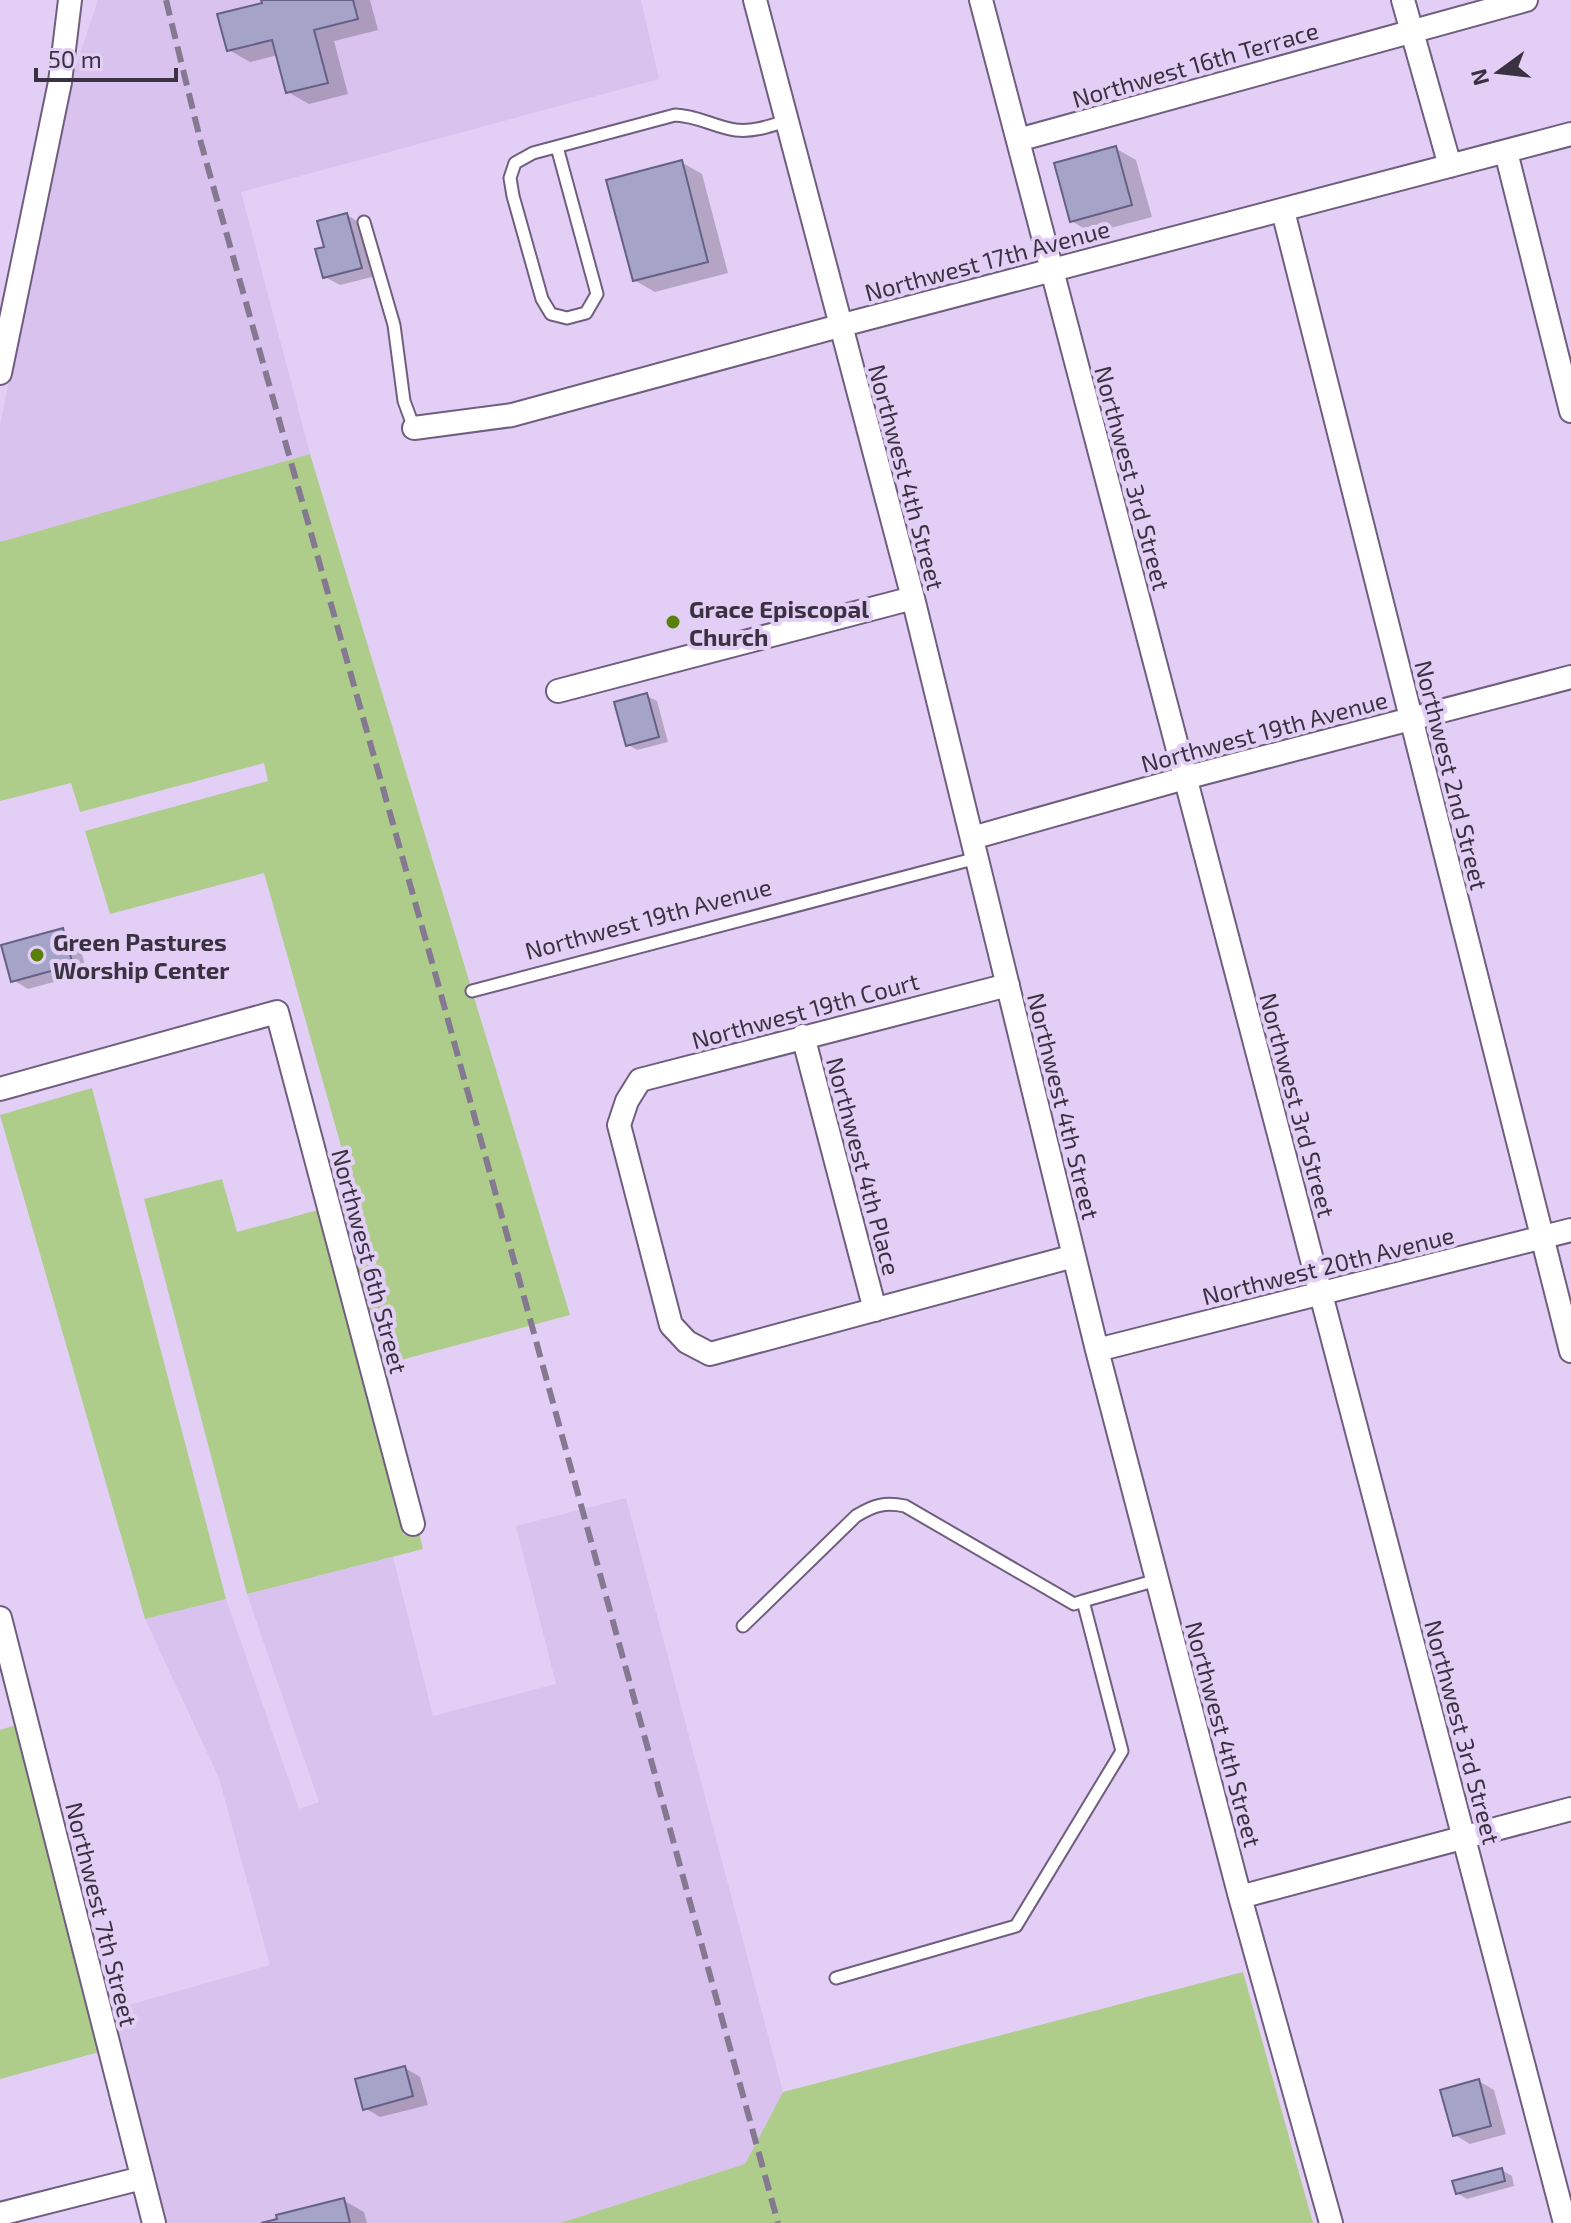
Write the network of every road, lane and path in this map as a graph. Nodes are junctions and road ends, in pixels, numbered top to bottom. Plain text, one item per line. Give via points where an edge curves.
1 (70, 0) edge
2 (87, 0) edge
3 (755, 0) edge
4 (981, 0) edge
5 (1403, 0) edge
6 (1526, 0) edge
7 (1412, 31) junction
8 (60, 82) junction
9 (786, 121) junction
10 (1571, 134) edge
11 (1018, 140) junction
12 (557, 147) junction
13 (1506, 152) junction
14 (1450, 166) junction
15 (1283, 211) junction
16 (364, 222) dead end
17 (1052, 270) junction
18 (840, 326) junction
19 (0, 373) edge
20 (1571, 411) edge
21 (414, 428) joint
22 (913, 598) junction
23 (1571, 677) edge
24 (558, 691) dead end
25 (1411, 719) junction
26 (1185, 778) junction
27 (974, 848) junction
28 (1008, 985) junction
29 (472, 991) dead end
30 (803, 1036) junction
31 (0, 1089) edge
32 (1571, 1230) edge
33 (1542, 1237) junction
34 (1074, 1256) junction
35 (1321, 1293) junction
36 (875, 1310) junction
37 (1097, 1350) junction
38 (1571, 1351) edge
39 (413, 1524) dead end
40 (1157, 1580) junction
41 (1083, 1601) junction
42 (0, 1618) edge
43 (743, 1626) dead end
44 (1571, 1809) edge
45 (1464, 1838) junction
46 (1240, 1897) junction
47 (836, 1978) dead end
48 (142, 2178) junction
49 (1564, 2190) edge
50 (0, 2214) edge
51 (154, 2223) edge
52 (1331, 2223) edge
53 (1565, 2223) edge

1 - 8 street
2 - 8 street
3 - 9 street, Northwest 4th Street
4 - 11 street, Northwest 3rd Street
5 - 7 street
6 - 7 street, Northwest 16th Terrace
7 - 11 street, Northwest 16th Terrace
7 - 14 street
8 - 19 street
9 - 12 lane via 736,130 675,115
9 - 18 street, Northwest 4th Street
10 - 13 street, Northwest 17th Avenue
11 - 17 street, Northwest 3rd Street
12 - 12 lane via 515,163 510,178 542,299 551,314 567,318 586,313 597,294
13 - 14 street, Northwest 17th Avenue
13 - 20 street
14 - 15 street, Northwest 17th Avenue
15 - 17 street, Northwest 17th Avenue
15 - 25 street, Northwest 2nd Street
16 - 21 lane via 394,325 404,401
17 - 18 street, Northwest 17th Avenue
17 - 26 street, Northwest 3rd Street
18 - 21 street, Northwest 17th Avenue via 512,415
18 - 22 street, Northwest 4th Street
22 - 24 street
22 - 27 street, Northwest 4th Street
23 - 25 street, Northwest 19th Avenue
25 - 26 street, Northwest 19th Avenue
25 - 33 street, Northwest 2nd Street
26 - 27 street, Northwest 19th Avenue
26 - 35 street, Northwest 3rd Street
27 - 28 street, Northwest 4th Street
27 - 29 lane, Northwest 19th Avenue
28 - 30 street, Northwest 19th Court
28 - 34 street, Northwest 4th Street
30 - 36 street, Northwest 4th Place
30 - 36 street, Northwest 19th Court via 640,1080 627,1101 619,1125 671,1325 687,1342 710,1354
31 - 39 street, Northwest 6th Street via 277,1012
32 - 33 street, Northwest 20th Avenue
33 - 35 street, Northwest 20th Avenue
33 - 38 street, Northwest 2nd Street
34 - 36 street
34 - 37 street, Northwest 4th Street
35 - 37 street, Northwest 20th Avenue
35 - 45 street, Northwest 3rd Street
37 - 40 street, Northwest 4th Street
40 - 41 lane
40 - 46 street, Northwest 4th Street
41 - 43 lane via 1074,1604 905,1506 888,1503 856,1516
41 - 47 lane via 1122,1751 1016,1926
42 - 48 street, Northwest 7th Street
44 - 45 street
45 - 46 street
45 - 49 street, Northwest 3rd Street
46 - 52 street, Northwest 4th Street
48 - 50 street
48 - 51 street, Northwest 7th Street
49 - 53 street, Northwest 3rd Street

